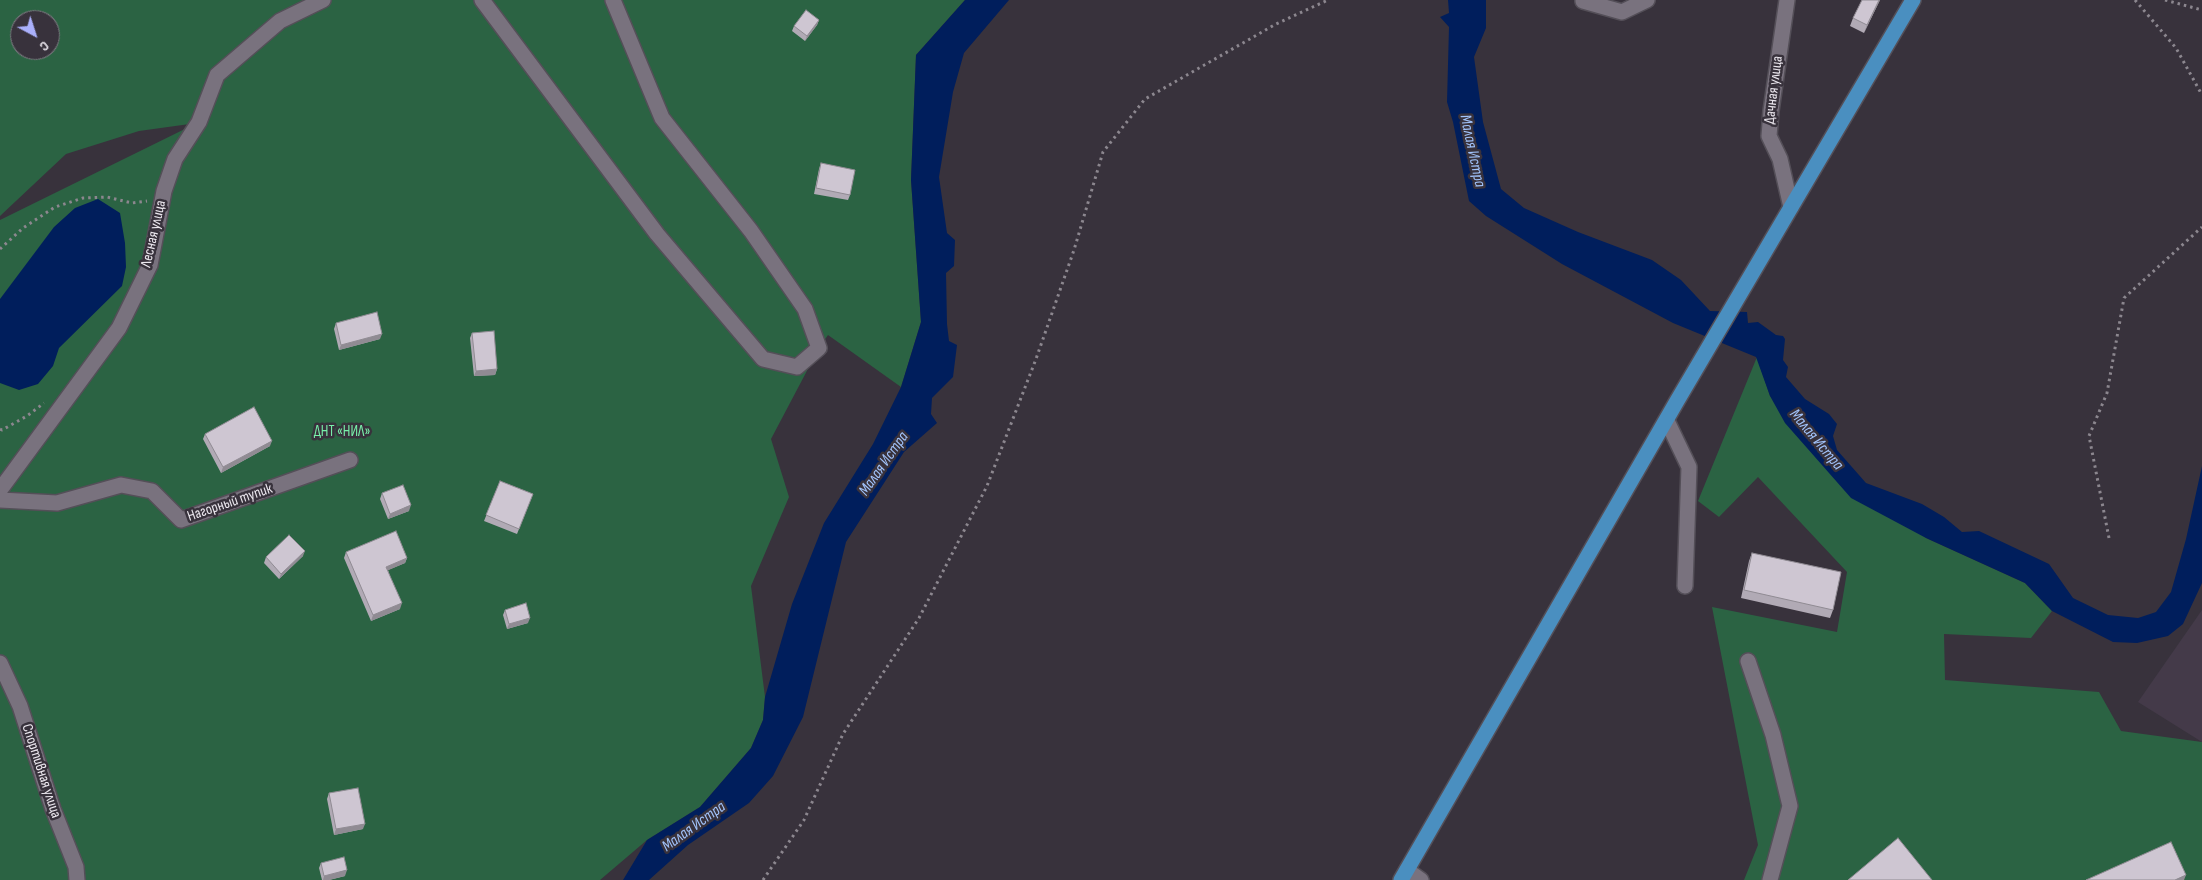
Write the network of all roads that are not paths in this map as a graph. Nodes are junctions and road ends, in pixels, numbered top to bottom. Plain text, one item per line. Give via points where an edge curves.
1 (323, 0) edge
2 (482, 0) edge
3 (613, 0) edge
4 (1648, 0) edge
5 (1786, 0) edge
6 (1913, 0) edge
7 (1583, 1) edge
8 (1791, 207) junction
9 (1667, 421) junction
10 (350, 460) dead end
11 (0, 490) edge
12 (0, 500) edge
13 (1685, 586) dead end
14 (1748, 661) dead end
15 (0, 663) edge
16 (1404, 875) edge
17 (77, 880) edge
18 (1421, 880) edge
19 (1770, 880) edge

1 - 11 street, Лесная улица via 280,20 217,75 199,122 175,159 162,200 150,265 119,328
2 - 3 street via 657,234 763,359 797,367 819,348 805,309 751,231 662,118
4 - 7 street via 1622,12
5 - 8 street, Дачная улица via 1769,136 1780,159
6 - 8 main road
8 - 9 main road
9 - 13 street via 1689,466
9 - 16 main road
10 - 12 street, Нагорный тупик via 181,520 152,491 121,485 57,503
14 - 19 street via 1773,735 1790,806
15 - 17 street, Спортивная улица via 20,706 53,809 76,867
16 - 18 street

